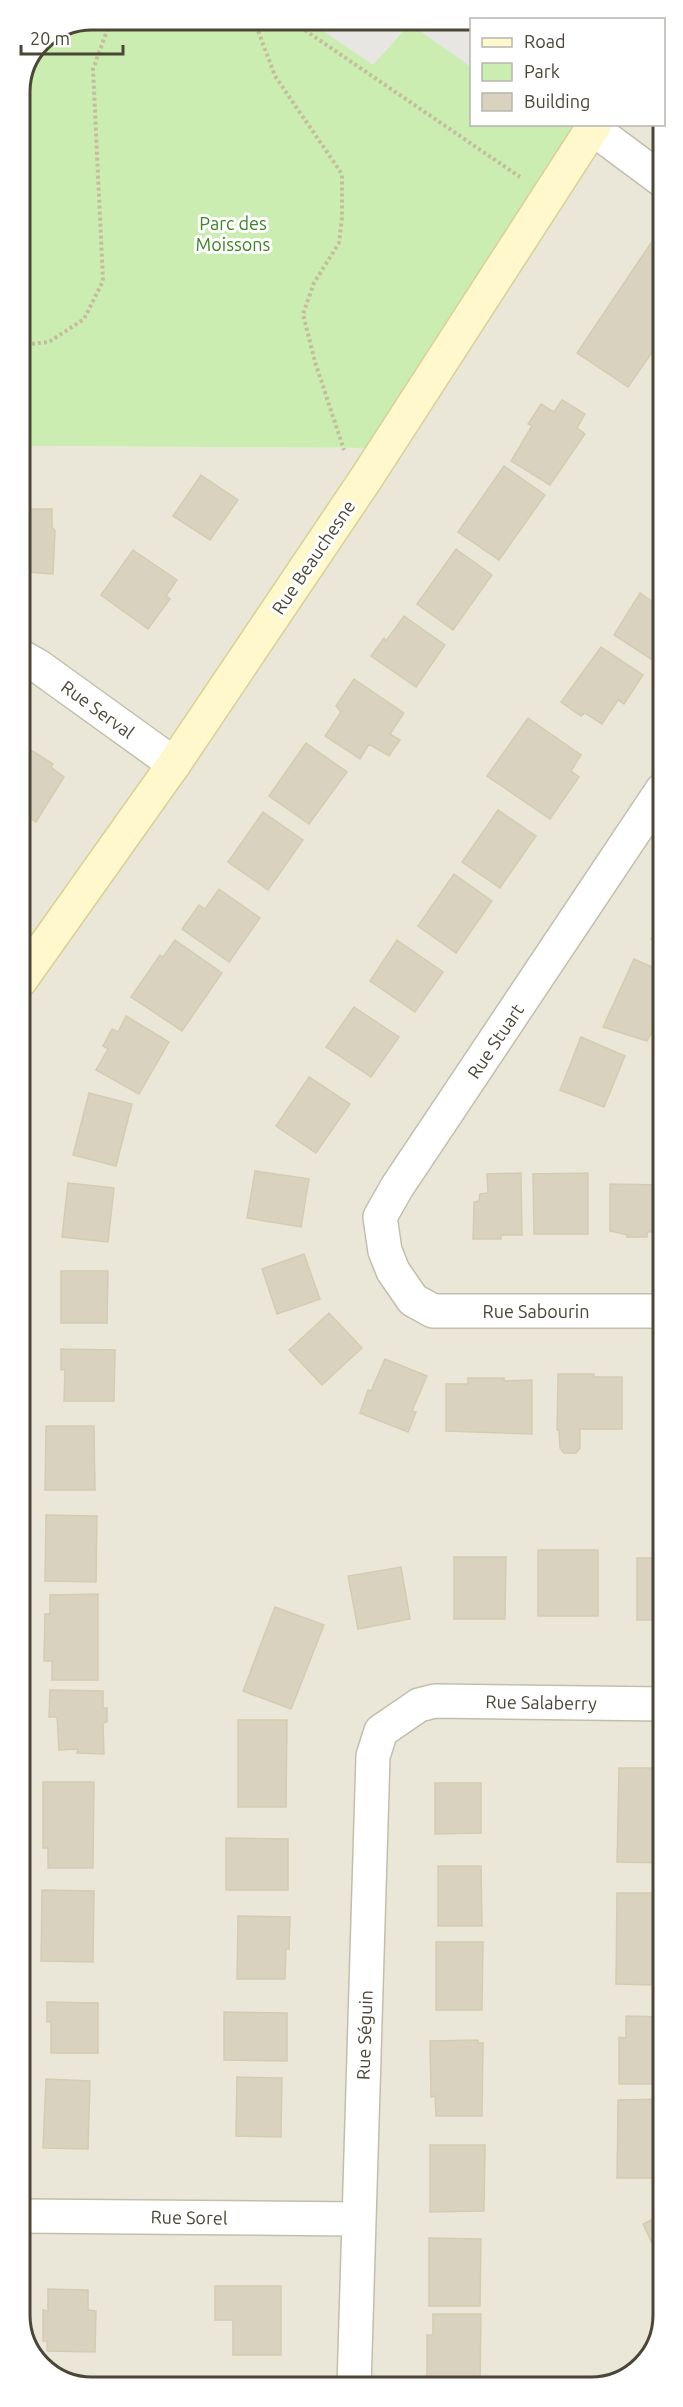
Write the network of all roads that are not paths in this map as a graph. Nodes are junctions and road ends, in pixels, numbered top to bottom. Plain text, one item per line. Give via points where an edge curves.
1 (593, 126) edge
2 (653, 173) edge
3 (30, 662) edge
4 (174, 764) junction
5 (653, 805) edge
6 (30, 967) edge
7 (413, 1300) joint
8 (653, 1311) edge
9 (653, 1704) edge
10 (419, 1705) joint
11 (30, 2216) edge
12 (357, 2219) junction
13 (354, 2377) edge

1 - 2 street
1 - 4 street, Rue Beauchesne
3 - 4 street, Rue Serval
4 - 6 street, Rue Beauchesne
5 - 7 street, Rue Stuart via 380,1217 385,1251
7 - 8 street, Rue Sabourin via 433,1311
9 - 10 street, Rue Salaberry via 435,1701
10 - 12 street, Rue Séguin via 381,1731 373,1756
11 - 12 street, Rue Sorel
12 - 13 street, Rue Séguin

